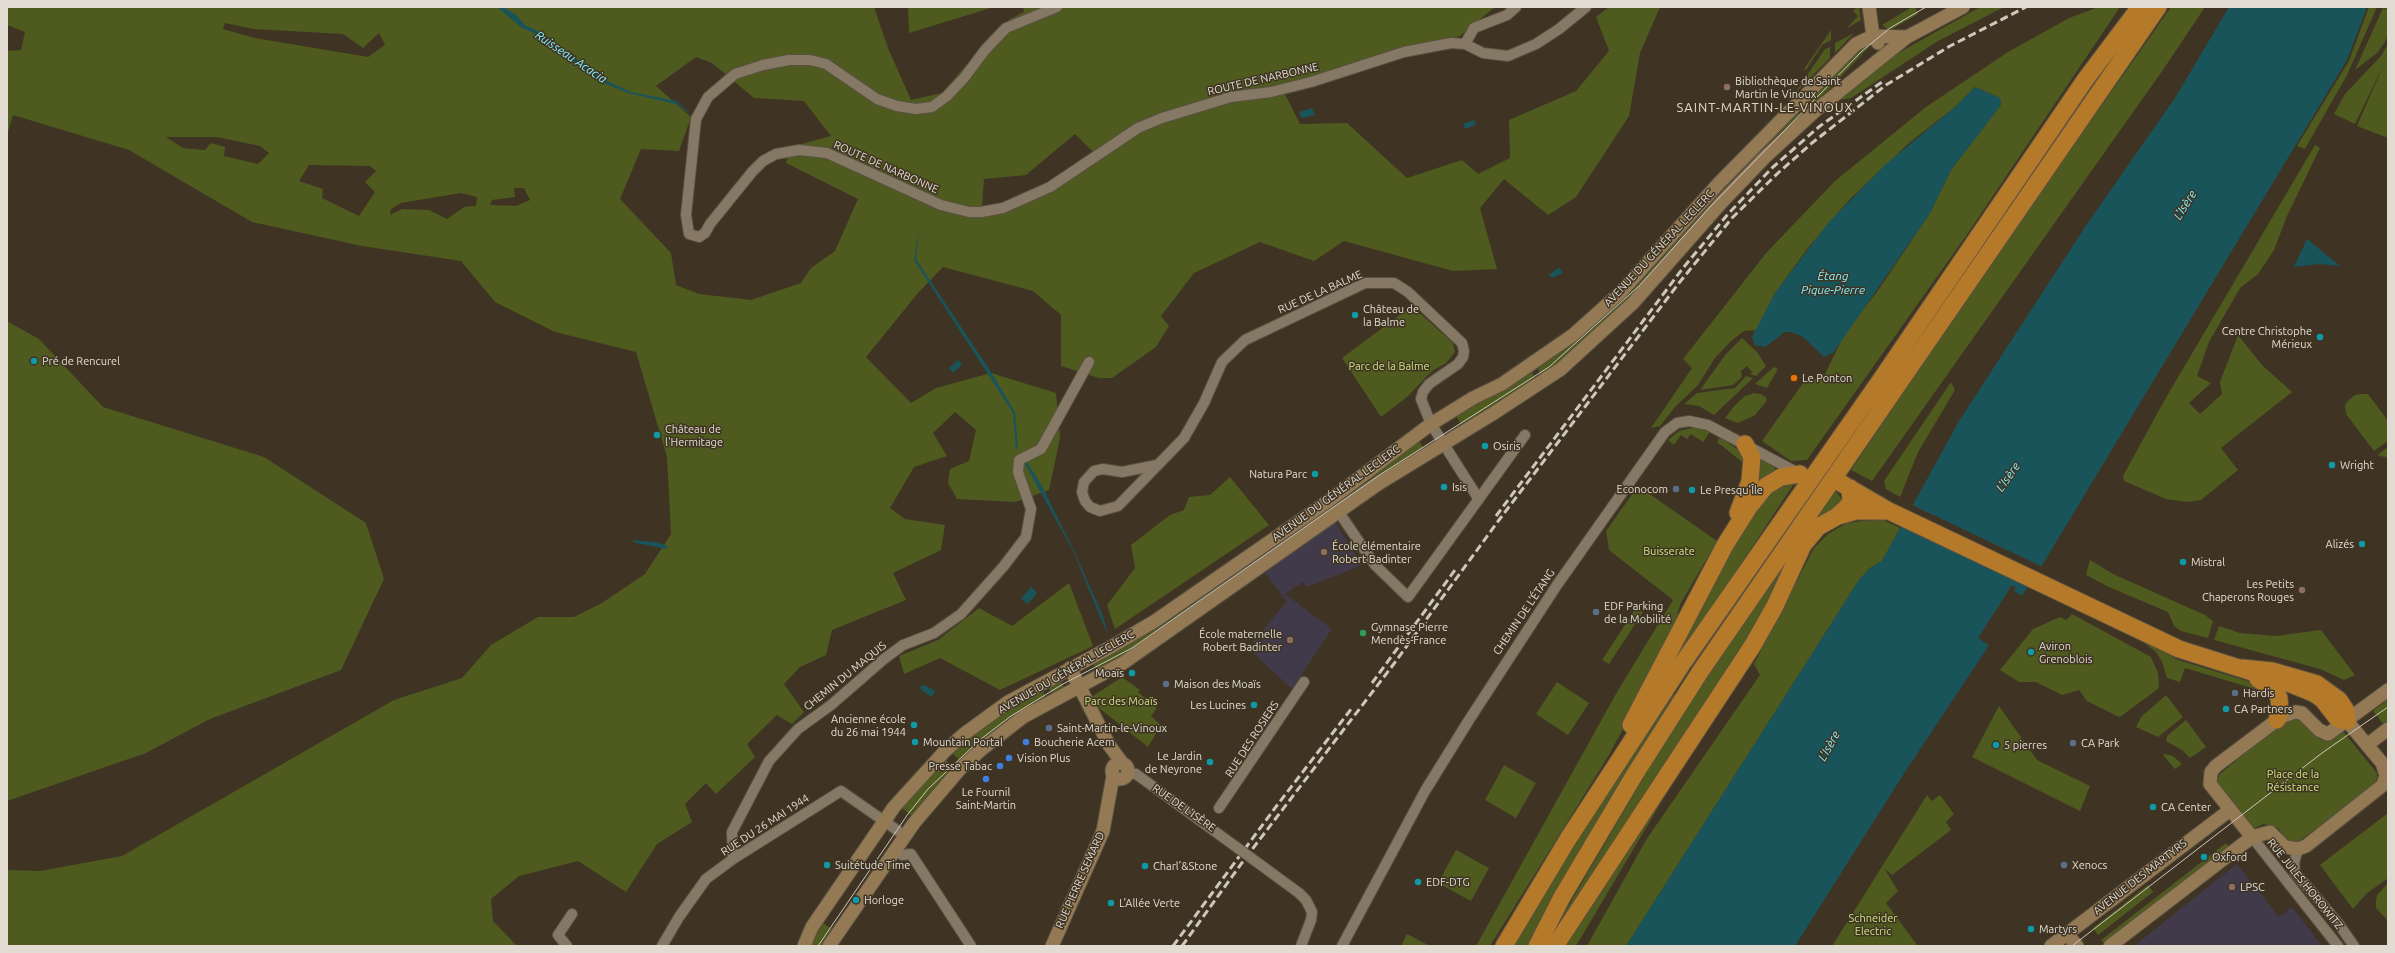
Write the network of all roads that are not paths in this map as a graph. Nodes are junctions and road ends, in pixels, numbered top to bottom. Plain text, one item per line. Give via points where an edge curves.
1 (1057, 7) edge
2 (1516, 7) edge
3 (1586, 7) edge
4 (1869, 7) edge
5 (1963, 7) edge
6 (2140, 7) edge
7 (2158, 7) edge
8 (1907, 37) junction
9 (1876, 40) junction
10 (1465, 44) junction
11 (1895, 48) junction
12 (1844, 86) junction
13 (1089, 362) dead end
14 (1430, 424) junction
15 (1525, 435) dead end
16 (1744, 444) junction
17 (1443, 445) junction
18 (1157, 465) junction
19 (1800, 474) joint
20 (1478, 498) junction
21 (1338, 511) junction
22 (1889, 511) junction
23 (1836, 517) junction
24 (1725, 545) junction
25 (1070, 668) junction
26 (2242, 668) junction
27 (1304, 682) dead end
28 (1080, 685) junction
29 (2388, 690) edge
30 (2277, 720) junction
31 (2347, 721) junction
32 (2388, 729) edge
33 (2367, 745) junction
34 (1120, 772) junction
35 (1219, 808) dead end
36 (2230, 810) junction
37 (884, 820) junction
38 (904, 835) junction
39 (2252, 837) junction
40 (2298, 850) junction
41 (902, 855) dead end
42 (733, 859) junction
43 (1524, 912) junction
44 (572, 914) dead end
45 (2067, 934) junction
46 (567, 946) edge
47 (662, 946) edge
48 (804, 946) edge
49 (829, 946) edge
50 (972, 946) edge
51 (1052, 946) edge
52 (1301, 946) edge
53 (1342, 946) edge
54 (1504, 946) edge
55 (1537, 946) edge
56 (1555, 946) edge
57 (2051, 946) edge
58 (2077, 946) edge
59 (2110, 946) edge
60 (2338, 946) edge
61 (2354, 946) edge

1 - 10 street, ROUTE DE NARBONNE via 1006,28 964,78 932,107 916,109 877,99 826,64 810,60 789,60 735,74 708,97 697,116 686,215 689,234 699,237 705,234 715,218 763,161 776,154 792,151 827,153 941,205 969,212 981,212 1003,208 1050,187 1138,128 1162,118 1231,97 1271,92 1311,82 1404,52 1452,43
2 - 10 street via 1507,15 1474,28
3 - 10 street, ROUTE DE NARBONNE via 1536,44 1508,56 1483,53
4 - 9 main road
5 - 8 main road, AVENUE DU GÉNÉRAL LECLERC
6 - 43 highway via 2085,80 1880,381 1682,664 1568,839
7 - 55 highway via 1700,672 1562,896
8 - 9 main road, AVENUE DU GÉNÉRAL LECLERC
8 - 11 main road, AVENUE DU GÉNÉRAL LECLERC
9 - 11 main road
9 - 12 main road, AVENUE DU GÉNÉRAL LECLERC via 1879,46 1875,54 1851,75
9 - 14 main road, AVENUE DU GÉNÉRAL LECLERC via 1856,44 1789,110 1598,314 1573,335 1502,384
11 - 12 main road, AVENUE DU GÉNÉRAL LECLERC
12 - 17 main road, AVENUE DU GÉNÉRAL LECLERC via 1766,157 1721,203 1634,303 1586,348 1542,382
13 - 42 street, CHEMIN DU MAQUIS via 1041,449 1018,460 1018,472 1031,509 1026,537 961,614 934,634 904,645 884,659 831,705 798,729 769,761 732,832
14 - 17 street, RUE DE LA BALME
14 - 18 street, RUE DE LA BALME via 1421,399 1423,392 1429,384 1458,364 1464,351 1462,343 1408,292 1394,283 1365,283 1245,340 1222,362 1204,403 1184,438
14 - 25 main road, AVENUE DU GÉNÉRAL LECLERC via 1328,502 1155,620
15 - 20 street
16 - 19 street, CHEMIN DE L'ÉTANG
16 - 24 highway via 1752,457 1750,481
16 - 53 street, CHEMIN DE L'ÉTANG via 1708,425 1689,420 1677,422 1665,432 1557,584 1469,720 1425,791
17 - 20 street, RUE DE LA BALME
17 - 21 main road, AVENUE DU GÉNÉRAL LECLERC
18 - 18 street, RUE DE LA BALME via 1122,472 1103,469 1094,471 1084,482 1084,501 1100,511 1118,506
19 - 24 highway via 1781,477 1766,486
20 - 21 street via 1408,597 1375,565
21 - 28 main road, AVENUE DU GÉNÉRAL LECLERC via 1123,663
22 - 23 highway via 1856,511
22 - 23 highway via 1845,485 1851,502
22 - 26 highway via 2178,649
23 - 56 highway via 1818,527 1803,545 1776,606 1753,645
24 - 43 highway via 1633,720 1563,836
25 - 28 main road
25 - 37 main road, AVENUE DU GÉNÉRAL LECLERC via 1008,702 964,734 898,801
26 - 30 highway via 2248,676 2275,690 2280,698
26 - 31 highway via 2315,694 2337,718
27 - 35 street, RUE DES ROSIERS
28 - 34 main road
28 - 38 main road, AVENUE DU GÉNÉRAL LECLERC via 1023,717 982,749 960,769
29 - 31 main road
30 - 31 main road via 2295,712 2302,713 2319,730 2328,734
30 - 36 main road via 2211,772 2210,784
31 - 33 main road
32 - 33 main road
33 - 40 main road via 2382,762 2386,775 2383,785
34 - 51 main road, RUE PIERRE SEMARD via 1094,854 1082,874
34 - 52 street, RUE DE L'ISÈRE, bridge via 1136,774 1306,900 1312,912
36 - 39 main road
36 - 45 main road, AVENUE DES MARTYRS
37 - 38 street, RUE DU 26 MAI 1944
37 - 42 street, RUE DU 26 MAI 1944 via 841,791
37 - 48 main road, AVENUE DU GÉNÉRAL LECLERC via 812,927
38 - 49 main road, AVENUE DU GÉNÉRAL LECLERC
39 - 40 main road via 2270,832 2285,847
39 - 59 main road
39 - 60 street, RUE JULES HOROWITZ
40 - 61 street, RUE JULES HOROWITZ via 2294,863 2295,872
41 - 50 street via 911,854
42 - 47 street, RUE DU 26 MAI 1944 via 706,879 678,917
43 - 54 highway
44 - 46 street via 558,935
45 - 57 main road, AVENUE DES MARTYRS
45 - 58 main road

